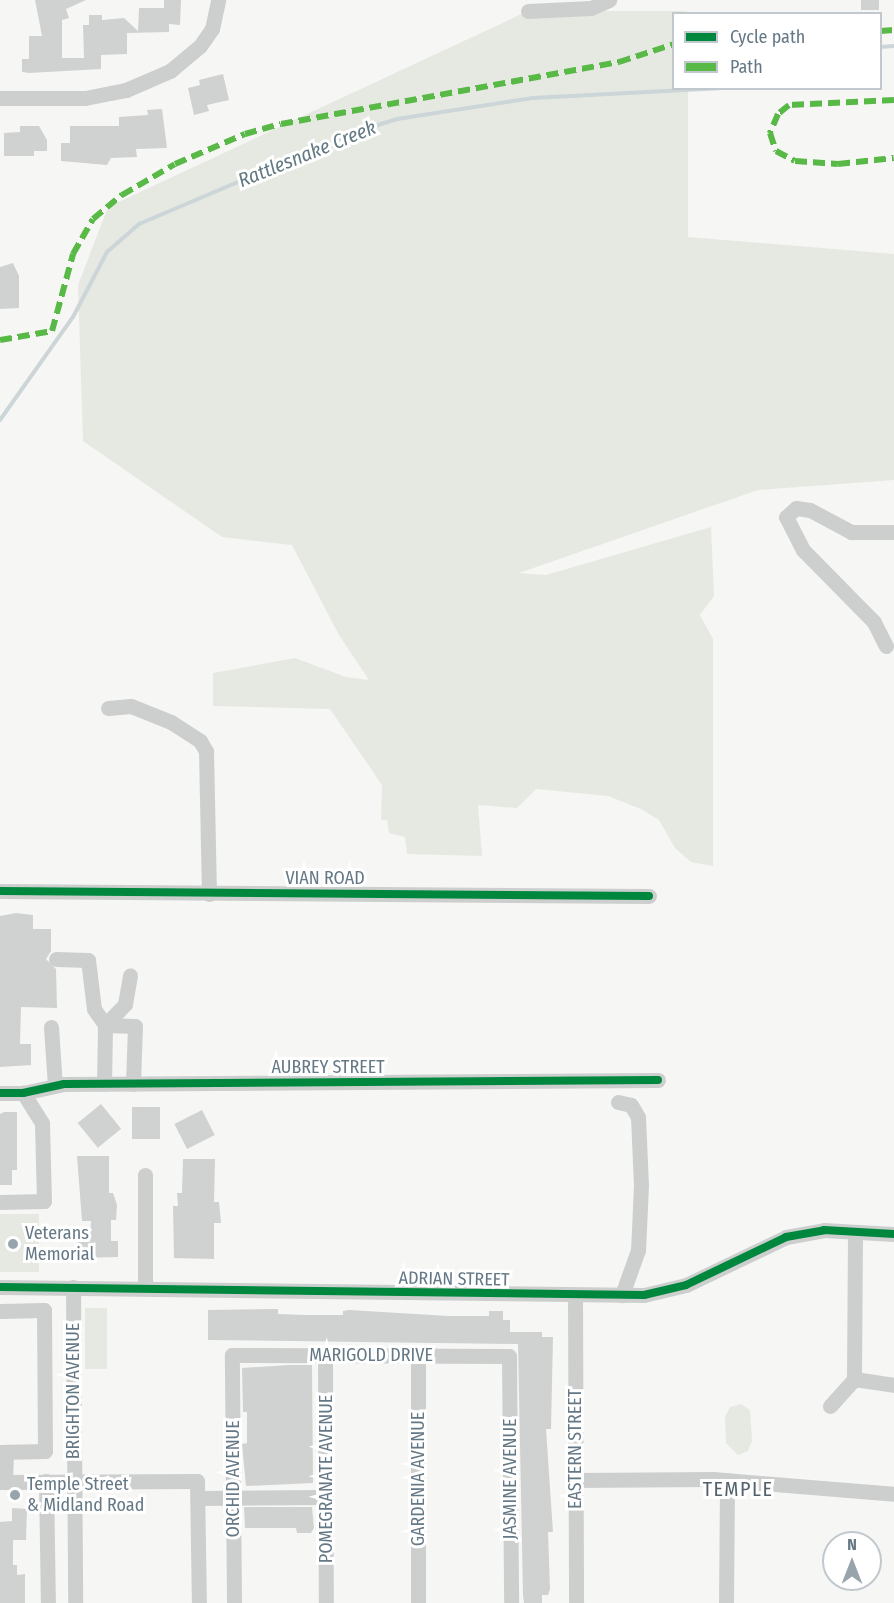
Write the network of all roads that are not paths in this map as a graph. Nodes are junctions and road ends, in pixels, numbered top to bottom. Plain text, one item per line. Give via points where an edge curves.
1 (218, 0) edge
2 (609, 0) edge
3 (528, 11) dead end
4 (0, 98) edge
5 (894, 532) edge
6 (886, 646) dead end
7 (108, 708) dead end
8 (0, 891) edge
9 (209, 894) junction
10 (649, 896) dead end
11 (56, 959) dead end
12 (130, 975) dead end
13 (105, 1025) junction
14 (51, 1028) dead end
15 (658, 1080) dead end
16 (104, 1084) junction
17 (133, 1084) junction
18 (55, 1086) junction
19 (0, 1093) edge
20 (23, 1093) junction
21 (618, 1102) dead end
22 (146, 1175) dead end
23 (0, 1202) edge
24 (855, 1232) junction
25 (894, 1233) edge
26 (0, 1287) edge
27 (24, 1287) junction
28 (73, 1287) junction
29 (145, 1288) junction
30 (621, 1295) junction
31 (575, 1296) junction
32 (24, 1310) junction
33 (0, 1311) edge
34 (232, 1355) joint
35 (325, 1356) junction
36 (418, 1356) junction
37 (509, 1356) joint
38 (854, 1379) junction
39 (894, 1386) edge
40 (830, 1406) dead end
41 (3, 1452) edge
42 (74, 1480) junction
43 (575, 1480) junction
44 (727, 1480) junction
45 (46, 1481) junction
46 (3, 1482) edge
47 (894, 1494) edge
48 (326, 1497) junction
49 (198, 1498) junction
50 (233, 1498) junction
51 (48, 1603) edge
52 (75, 1603) edge
53 (200, 1603) edge
54 (234, 1603) edge
55 (326, 1603) edge
56 (418, 1603) edge
57 (511, 1603) edge
58 (576, 1603) edge
59 (726, 1603) edge

1 - 4 street via 212,29 200,46 170,71 126,90 85,98
2 - 3 street via 591,8
5 - 6 street via 851,532 810,510 795,508 786,517 803,550 874,622
7 - 9 street via 131,706 171,722 200,741 206,751
8 - 9 street, VIAN ROAD
9 - 10 street, VIAN ROAD
11 - 13 street via 88,960 94,1009
12 - 13 street via 125,1004
13 - 16 street
13 - 17 street via 135,1026
14 - 18 street
15 - 17 street, AUBREY STREET
16 - 17 street, AUBREY STREET
16 - 18 street, AUBREY STREET
18 - 20 street, AUBREY STREET
19 - 20 street, AUBREY STREET
20 - 23 street via 42,1123 44,1201
21 - 30 street via 631,1105 639,1117 641,1185 639,1250
22 - 29 street
24 - 25 street, ADRIAN STREET
24 - 30 street, ADRIAN STREET via 824,1230 786,1237 686,1286 644,1295
24 - 38 street
26 - 27 street, ADRIAN STREET
27 - 28 street, ADRIAN STREET
27 - 32 street
28 - 29 street, ADRIAN STREET
28 - 42 street, BRIGHTON AVENUE
29 - 31 street, ADRIAN STREET
30 - 31 street, ADRIAN STREET
31 - 43 street, EASTERN STREET
32 - 33 street
32 - 41 street via 44,1310 45,1451
34 - 35 street, MARIGOLD DRIVE
34 - 50 street, ORCHID AVENUE
35 - 36 street, MARIGOLD DRIVE
35 - 48 street, POMEGRANATE AVENUE
36 - 37 street, MARIGOLD DRIVE
36 - 56 street, GARDENIA AVENUE
37 - 57 street, JASMINE AVENUE
38 - 39 street
38 - 40 street
41 - 46 street
42 - 45 street
42 - 49 street via 198,1481
42 - 52 street, BRIGHTON AVENUE
43 - 44 street
43 - 58 street, EASTERN STREET
44 - 47 street
44 - 59 street
45 - 46 street
45 - 51 street
48 - 50 street
48 - 55 street, POMEGRANATE AVENUE
49 - 50 street
49 - 53 street
50 - 54 street, ORCHID AVENUE

